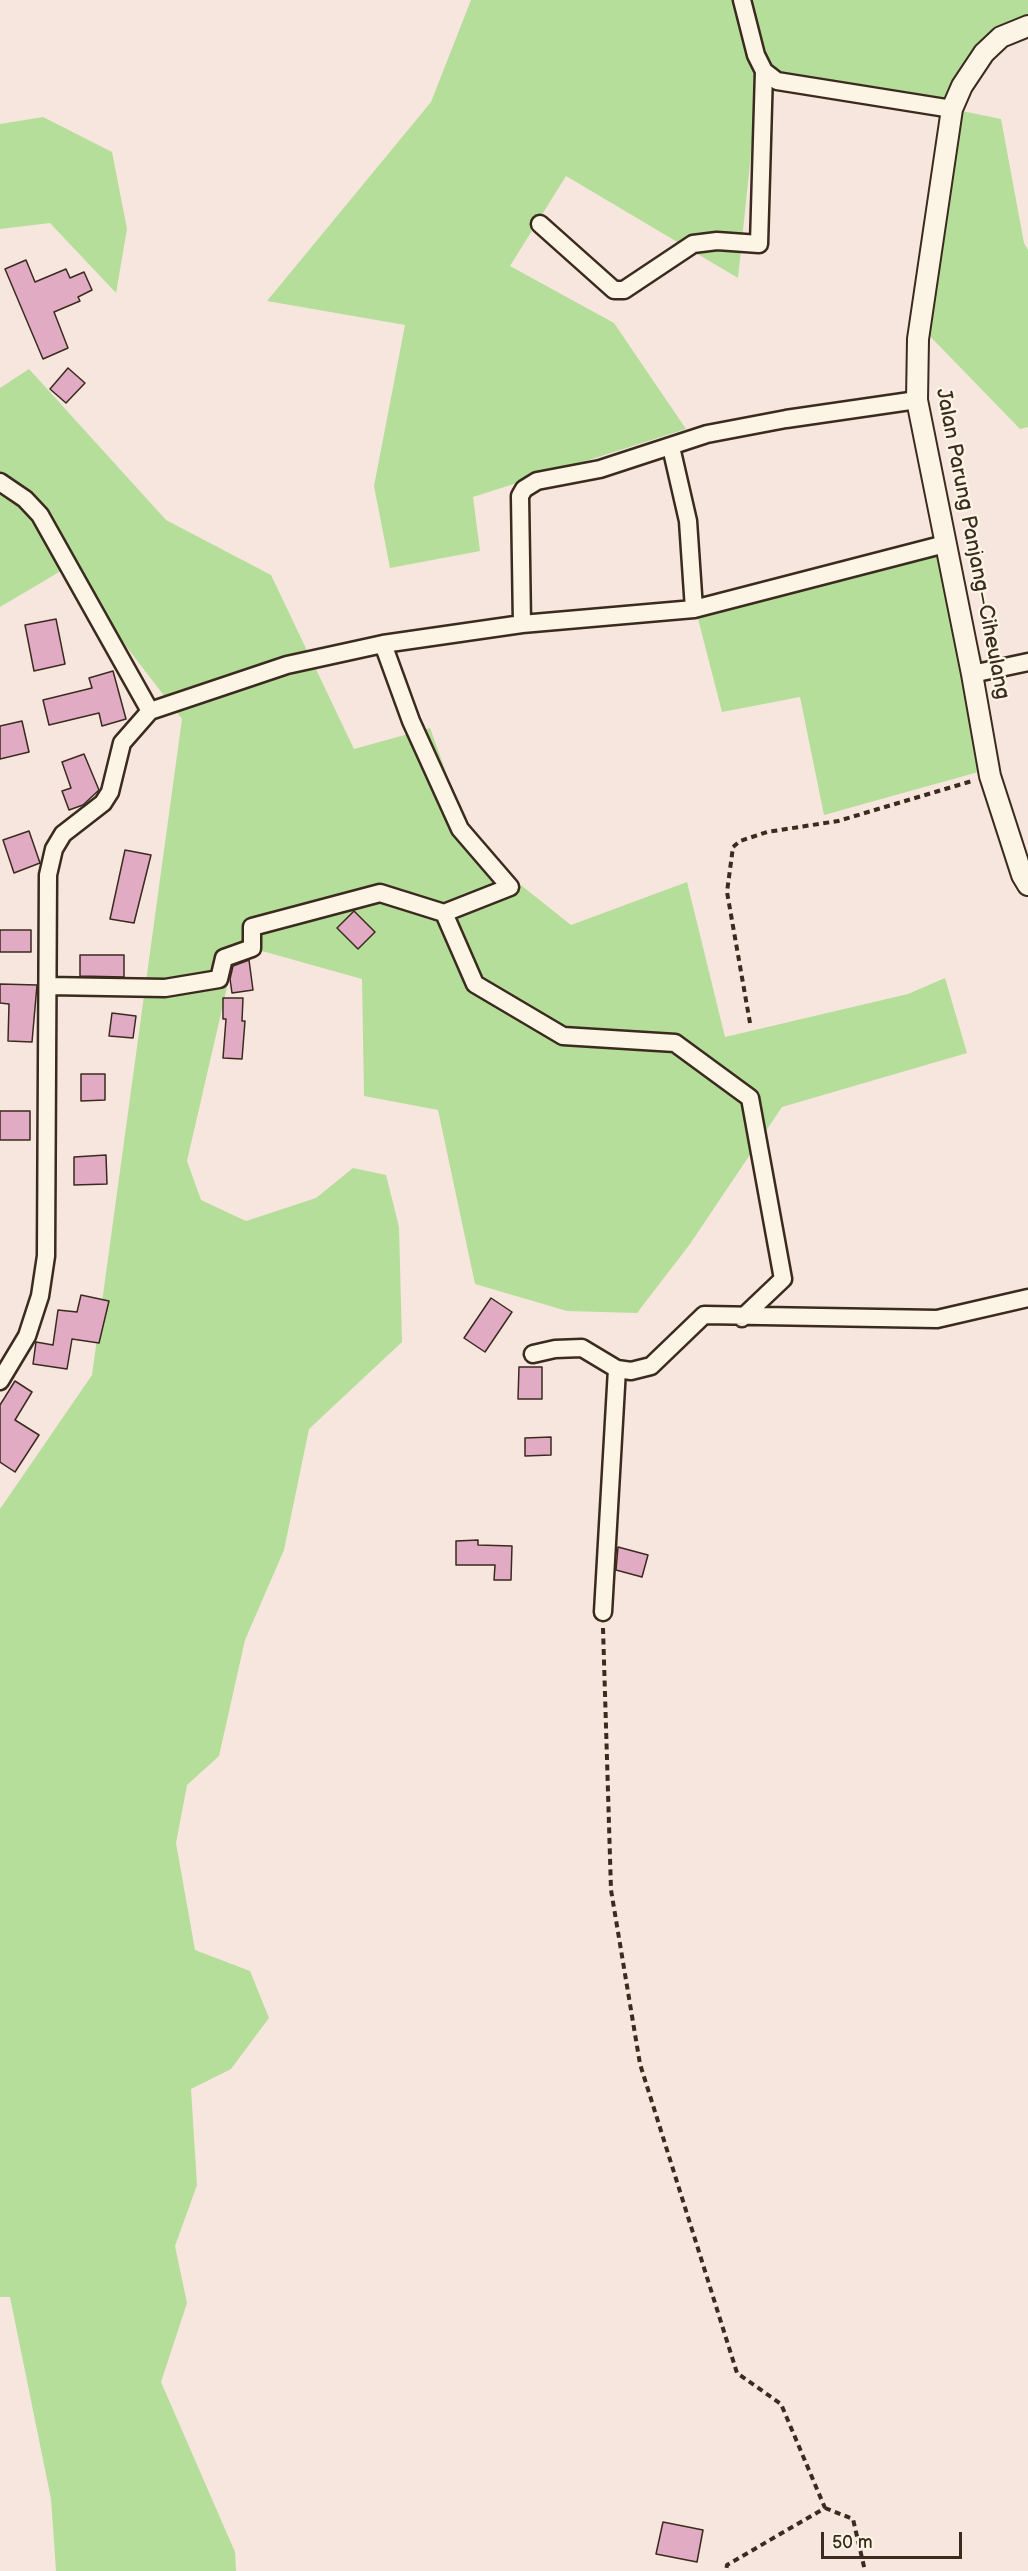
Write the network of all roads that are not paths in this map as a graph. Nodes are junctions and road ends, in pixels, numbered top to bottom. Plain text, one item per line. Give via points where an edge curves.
1 (742, 0) edge
2 (1028, 26) edge
3 (764, 71) junction
4 (952, 109) junction
5 (540, 224) dead end
6 (916, 400) junction
7 (671, 447) junction
8 (0, 482) edge
9 (945, 544) junction
10 (694, 609) junction
11 (522, 624) junction
12 (383, 644) junction
13 (1028, 662) edge
14 (972, 674) junction
15 (150, 711) junction
16 (1028, 885) edge
17 (444, 913) junction
18 (49, 986) junction
19 (1028, 1298) edge
20 (742, 1318) junction
21 (533, 1354) dead end
22 (617, 1369) junction
23 (0, 1381) edge
24 (603, 1612) road end

1 - 3 street via 753,46
2 - 4 street, Jalan Parung Panjang–Ciheulang via 1001,37 984,53
3 - 4 street via 777,81
3 - 5 street via 759,244 693,244 624,290 614,290
4 - 6 street, Jalan Parung Panjang–Ciheulang via 918,339
6 - 7 street via 707,434
6 - 9 street, Jalan Parung Panjang–Ciheulang
7 - 10 street via 688,521
7 - 11 street via 600,469 537,481 524,489 520,496
8 - 15 street via 26,499 40,515
9 - 10 street
9 - 14 street, Jalan Parung Panjang–Ciheulang
10 - 11 street
11 - 12 street
12 - 15 street via 286,665
12 - 17 street via 411,721 460,829 510,887
13 - 14 street
14 - 16 street, Jalan Parung Panjang–Ciheulang via 990,776
15 - 18 street via 122,743 110,792 103,803 63,834 54,849 48,875
17 - 18 street via 380,893 252,927 252,948 224,958 219,979 165,988
17 - 20 street via 475,984 563,1036 675,1043 750,1098 783,1279
18 - 23 street via 46,1256 40,1296 27,1336
19 - 20 street via 937,1319
20 - 22 street via 704,1315 651,1366 631,1371
21 - 22 street via 582,1348
22 - 24 street

